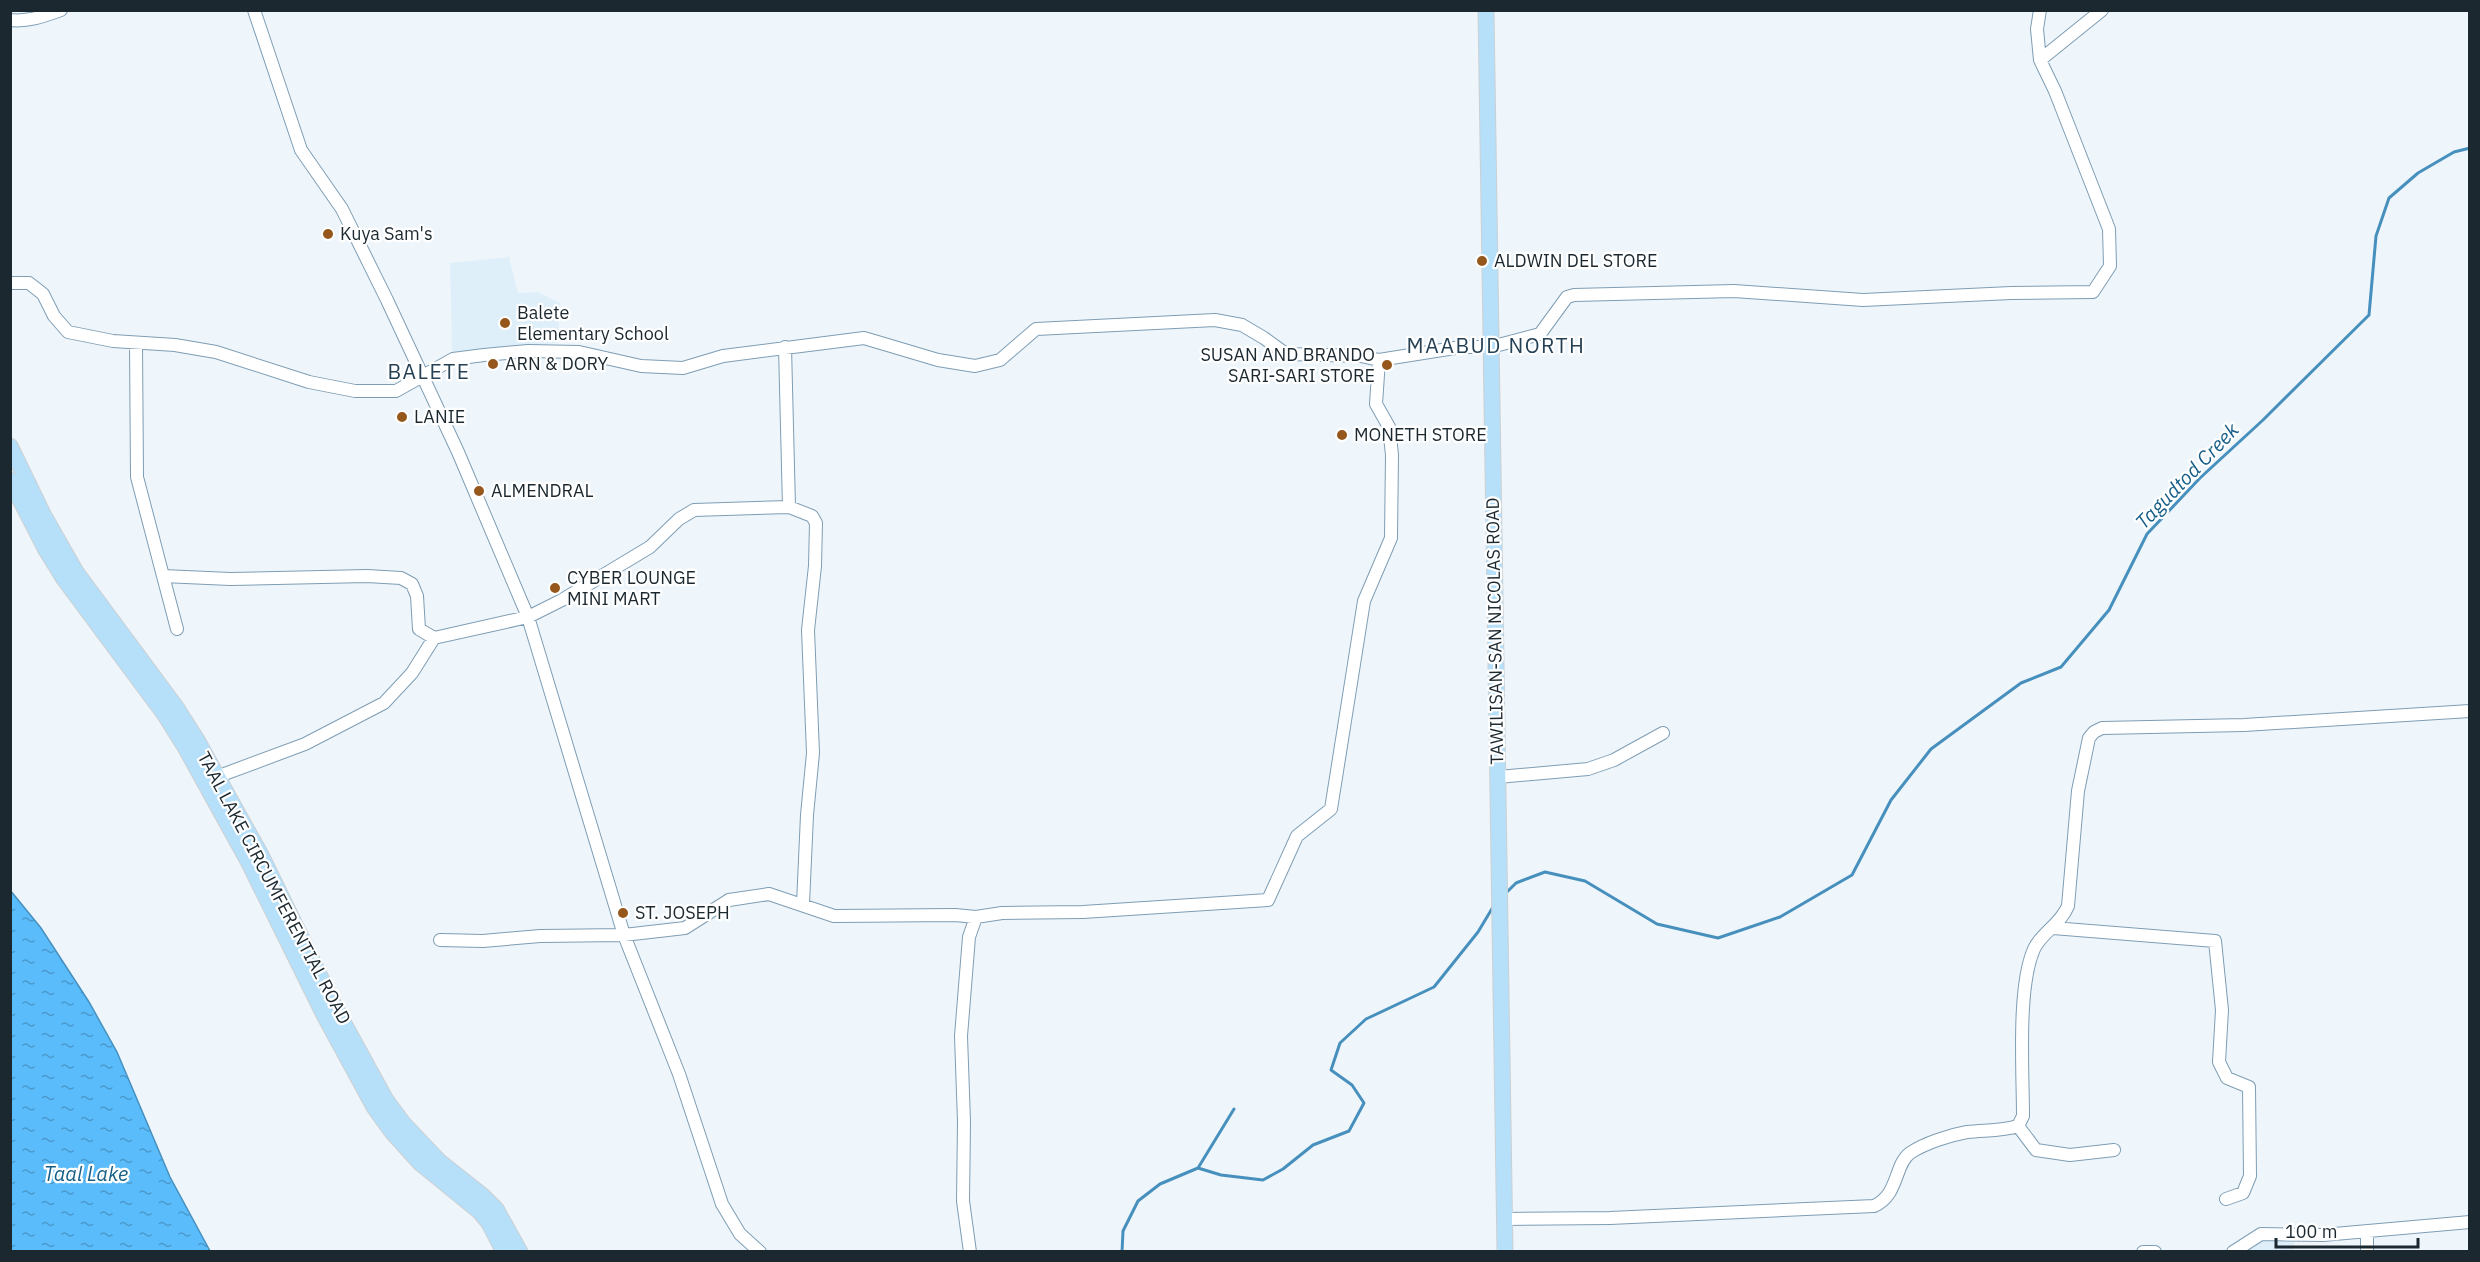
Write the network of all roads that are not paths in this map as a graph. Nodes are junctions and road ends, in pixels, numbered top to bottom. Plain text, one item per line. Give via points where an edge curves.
1 (61, 10) edge
2 (254, 10) edge
3 (1486, 10) edge
4 (2040, 10) edge
5 (2102, 10) edge
6 (10, 20) edge
7 (2040, 60) junction
8 (10, 283) edge
9 (136, 343) junction
10 (785, 347) junction
11 (1491, 347) junction
12 (1379, 360) junction
13 (423, 374) junction
14 (10, 447) edge
15 (10, 480) edge
16 (789, 507) junction
17 (163, 576) junction
18 (528, 617) junction
19 (102, 618) junction
20 (177, 629) dead end
21 (434, 638) junction
22 (2469, 711) edge
23 (1663, 733) dead end
24 (1498, 777) junction
25 (210, 779) junction
26 (802, 904) junction
27 (976, 917) junction
28 (2053, 928) junction
29 (624, 935) junction
30 (440, 940) dead end
31 (2019, 1126) junction
32 (2114, 1150) dead end
33 (2226, 1199) dead end
34 (1504, 1220) junction
35 (2469, 1222) edge
36 (2367, 1232) junction
37 (504, 1251) edge
38 (520, 1251) edge
39 (760, 1251) edge
40 (970, 1251) edge
41 (1505, 1251) edge
42 (2143, 1251) edge
43 (2155, 1251) edge
44 (2233, 1251) edge
45 (2367, 1251) edge

1 - 6 street via 36,19
2 - 13 street via 301,150 342,209
3 - 11 main road, TAWILISAN-SAN NICOLAS ROAD
4 - 7 street
5 - 7 street
7 - 11 street via 2109,229 2110,266 2093,292 1863,300 1734,291 1574,295 1567,297 1540,334
8 - 9 street via 29,283 43,294 68,332
9 - 13 street via 216,352 309,382 355,391 396,391
9 - 17 street via 137,477
10 - 12 street via 864,338 938,360 975,366 1000,360 1036,329 1215,320 1242,325 1286,354
10 - 13 street via 723,356 683,368 641,366 579,351 528,351 453,359
10 - 16 street
11 - 12 street via 1461,347
11 - 24 main road, TAWILISAN-SAN NICOLAS ROAD
12 - 27 street via 1376,404 1389,427 1392,455 1391,538 1364,601 1331,809 1297,836 1268,900
13 - 18 street
14 - 19 main road, TAAL LAKE CIRCUMFERENTIAL ROAD via 58,543
15 - 19 main road, TAAL LAKE CIRCUMFERENTIAL ROAD via 64,579
16 - 18 street via 694,510 650,547
16 - 26 street via 812,516 816,523 807,630 813,753
17 - 20 street
17 - 21 street via 401,578 412,584 417,596 419,629
18 - 21 street
18 - 29 street
19 - 25 main road, TAAL LAKE CIRCUMFERENTIAL ROAD via 176,707
21 - 25 street via 412,673 384,703 305,744
22 - 28 street via 2244,725 2102,728 2094,732 2089,738 2078,791 2068,906
23 - 24 street via 1614,760 1588,769
24 - 34 main road, TAWILISAN-SAN NICOLAS ROAD
25 - 37 main road, TAAL LAKE CIRCUMFERENTIAL ROAD via 324,1015 374,1107 420,1163 480,1212
25 - 38 main road, TAAL LAKE CIRCUMFERENTIAL ROAD via 267,867 336,1009 386,1100 435,1157 496,1209
26 - 27 street via 834,916
26 - 29 street via 769,894 729,900 685,928
27 - 40 street via 969,937 961,1036 963,1201
28 - 31 street via 2036,943 2026,968 2023,1116
28 - 33 street via 2215,941 2222,1010 2218,1062 2227,1077 2249,1087 2250,1176 2243,1193
29 - 30 street
29 - 39 street via 679,1074 722,1204 740,1234
31 - 32 street via 2036,1150 2070,1155
31 - 34 street via 1965,1132 1908,1155 1889,1193 1874,1206
34 - 41 main road, TAWILISAN-SAN NICOLAS ROAD
35 - 36 street
36 - 44 street via 2261,1234
36 - 45 street
42 - 43 street

